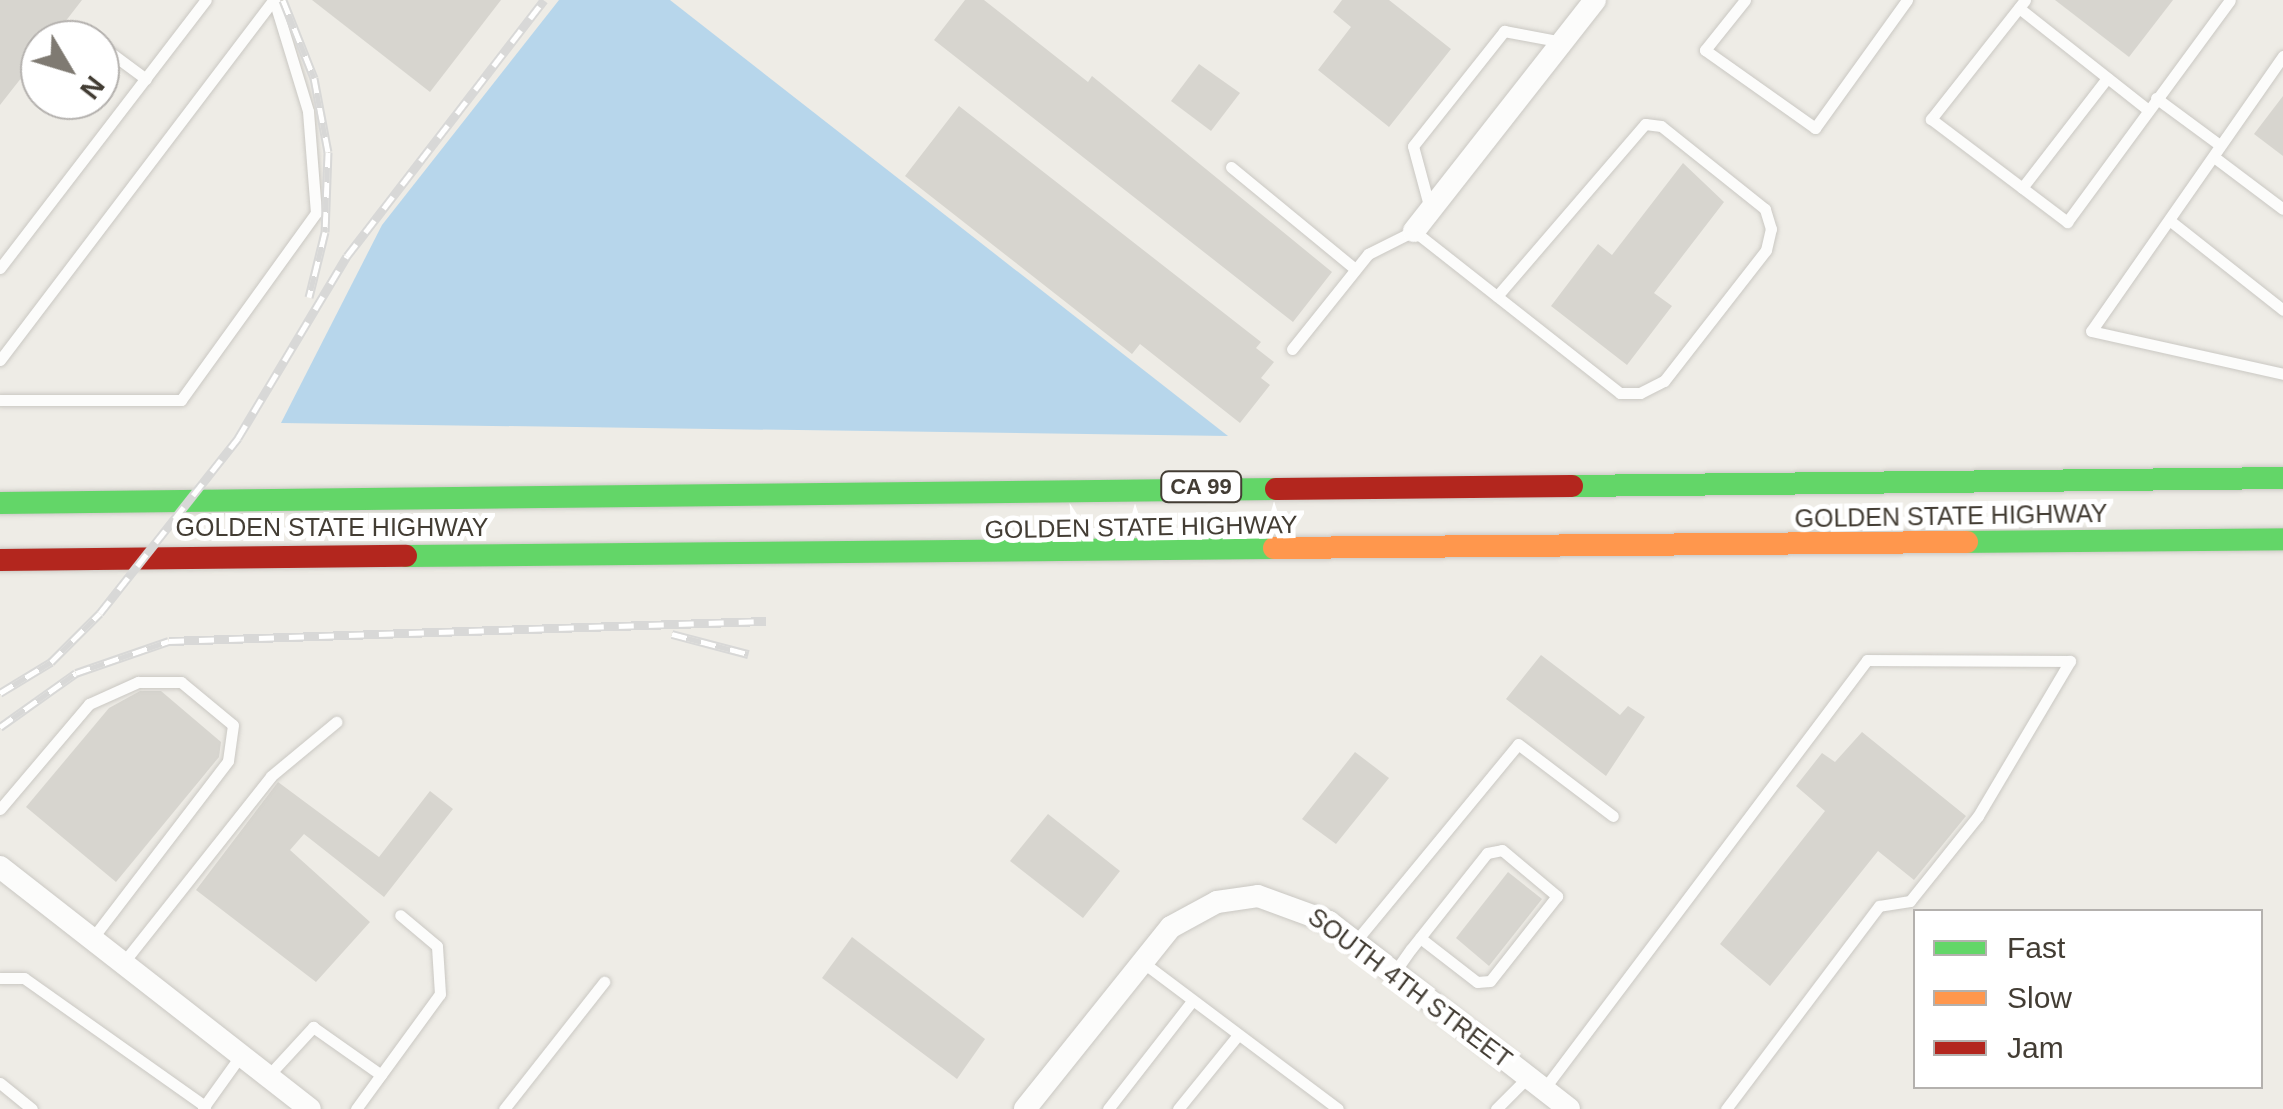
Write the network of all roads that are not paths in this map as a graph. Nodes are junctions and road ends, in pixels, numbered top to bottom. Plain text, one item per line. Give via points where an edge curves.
1 (206, 0) edge
2 (274, 0) edge
3 (1595, 0) edge
4 (1745, 0) edge
5 (1907, 0) edge
6 (2230, 0) edge
7 (2022, 4) edge
8 (1562, 42) junction
9 (2283, 56) edge
10 (120, 59) edge
11 (146, 78) junction
12 (2107, 78) junction
13 (2156, 98) junction
14 (2148, 110) junction
15 (2217, 143) junction
16 (2218, 160) junction
17 (1231, 167) dead end
18 (2022, 188) junction
19 (2283, 209) edge
20 (1430, 210) junction
21 (2173, 223) junction
22 (1414, 231) junction
23 (0, 268) edge
24 (1356, 269) junction
25 (1497, 296) junction
26 (2283, 310) edge
27 (1292, 349) dead end
28 (0, 360) edge
29 (2283, 374) edge
30 (0, 400) edge
31 (2283, 478) edge
32 (0, 503) edge
33 (2283, 539) edge
34 (2213, 540) junction
35 (2283, 548) edge
36 (0, 560) edge
37 (336, 722) dead end
38 (0, 810) edge
39 (1613, 816) dead end
40 (0, 866) edge
41 (400, 915) dead end
42 (1420, 938) junction
43 (92, 939) junction
44 (1355, 942) junction
45 (1141, 961) junction
46 (123, 963) junction
47 (1394, 973) junction
48 (0, 978) edge
49 (604, 982) dead end
50 (1192, 1001) junction
51 (1238, 1034) junction
52 (241, 1055) junction
53 (382, 1075) junction
54 (268, 1076) junction
55 (0, 1083) edge
56 (1536, 1083) junction
57 (204, 1107) edge
58 (32, 1109) edge
59 (310, 1109) edge
60 (356, 1109) edge
61 (504, 1109) edge
62 (1026, 1109) edge
63 (1108, 1109) edge
64 (1178, 1109) edge
65 (1338, 1109) edge
66 (1496, 1109) edge
67 (1569, 1109) edge
68 (1726, 1109) edge

1 - 11 lane
2 - 28 lane
2 - 30 lane via 308,111 316,213 182,400
3 - 8 street
4 - 5 lane via 1704,50 1815,128
6 - 13 lane
7 - 12 lane
7 - 18 lane via 1931,119
8 - 20 street
8 - 20 lane via 1504,31 1413,146
9 - 15 lane
10 - 11 lane
11 - 23 lane
12 - 14 lane
12 - 18 lane
13 - 14 lane
13 - 15 lane
14 - 18 lane via 2067,222
15 - 16 lane
16 - 19 lane
16 - 21 lane
17 - 24 lane
20 - 22 street
21 - 26 lane
21 - 29 lane via 2091,331
22 - 24 lane
22 - 25 lane
24 - 27 lane
25 - 25 lane via 1620,393 1640,393 1664,381 1766,250 1771,229 1765,209 1661,126 1645,124
31 - 32 highway, GOLDEN STATE HIGHWAY / CA 99
33 - 34 highway, GOLDEN STATE HIGHWAY
34 - 35 highway
34 - 36 highway, GOLDEN STATE HIGHWAY
37 - 46 lane via 271,776
38 - 43 lane via 89,704 138,682 181,682 233,725 228,760
39 - 44 lane via 1518,744
40 - 43 street
41 - 53 lane via 437,946 444,977
42 - 42 lane via 1487,853 1502,850 1554,886 1553,906 1490,980 1476,982
42 - 47 lane
43 - 46 street
44 - 45 street, SOUTH 4TH STREET via 1298,904 1238,896 1183,918
44 - 47 street, SOUTH 4TH STREET
45 - 50 lane
45 - 62 street
46 - 52 street
47 - 56 street, SOUTH 4TH STREET
48 - 57 lane via 24,978
49 - 61 lane
50 - 51 lane
50 - 63 lane
51 - 64 lane
51 - 65 lane
52 - 54 street
52 - 57 lane
53 - 54 lane via 313,1026
53 - 60 lane
54 - 59 street
55 - 58 lane
56 - 66 lane
56 - 67 street, SOUTH 4TH STREET
56 - 68 lane via 1867,660 2070,661 1978,816 1910,900 1880,906

